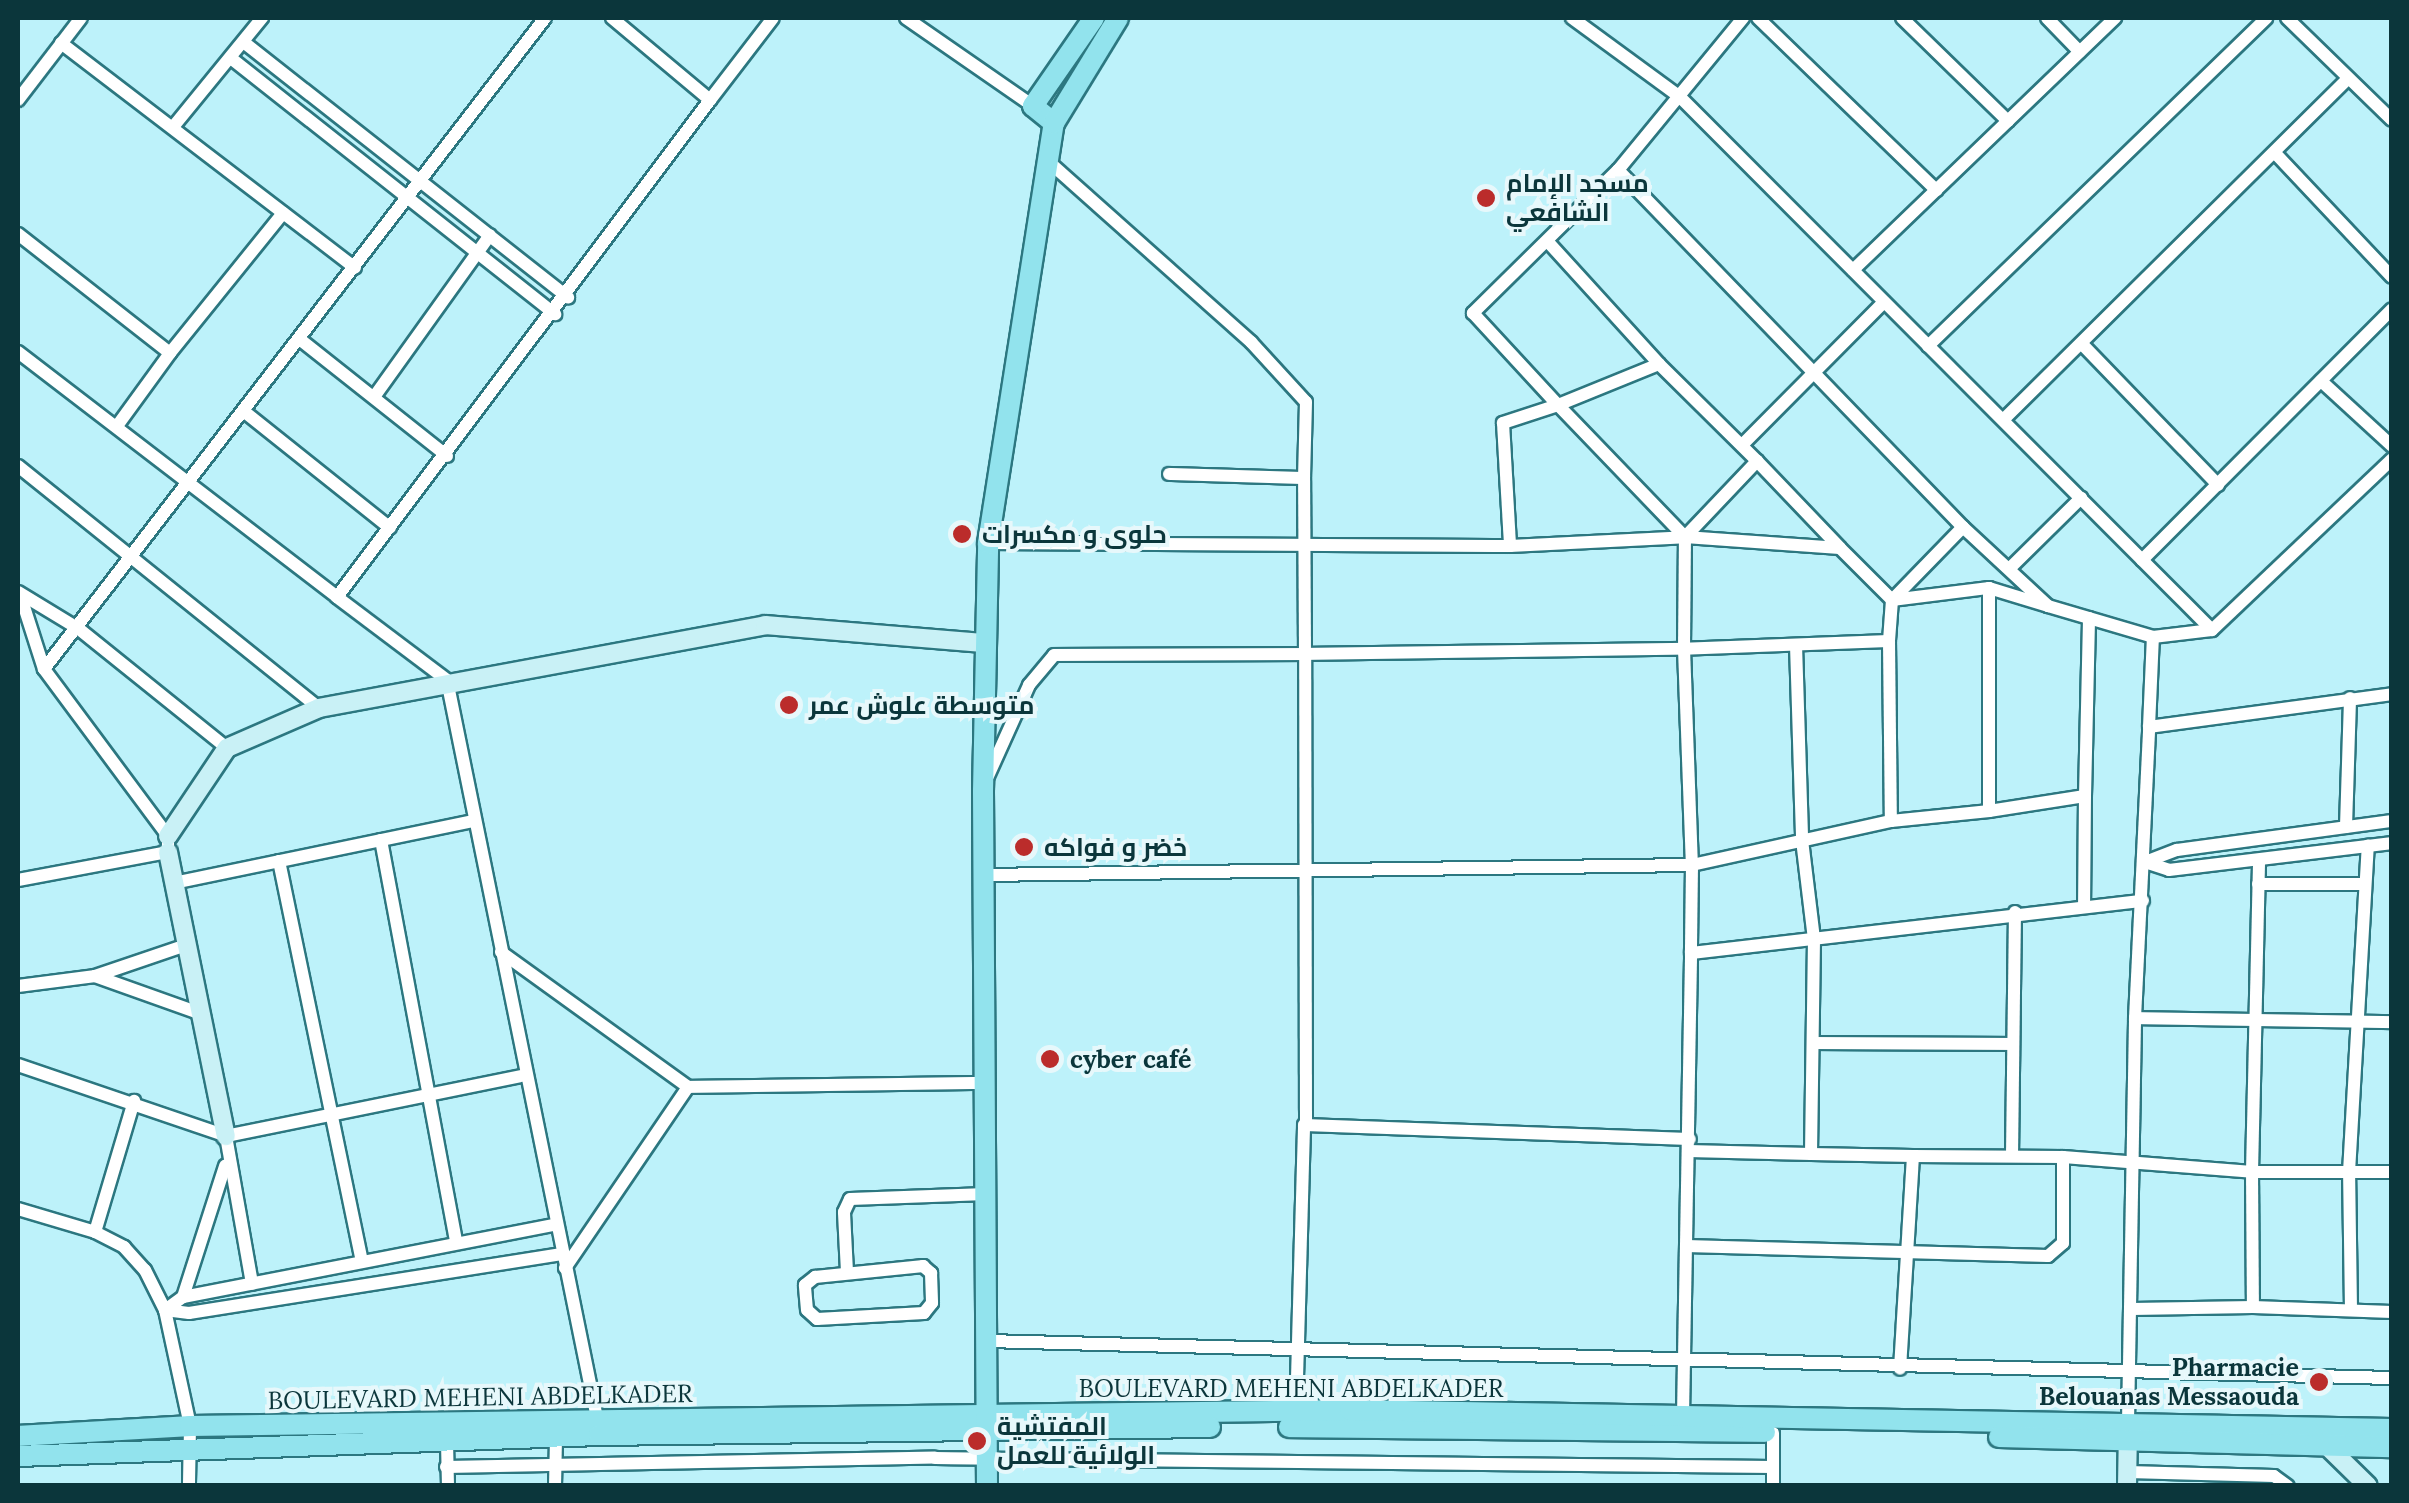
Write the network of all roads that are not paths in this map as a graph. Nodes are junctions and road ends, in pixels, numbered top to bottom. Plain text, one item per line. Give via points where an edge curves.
1 (81, 18) edge
2 (262, 18) edge
3 (545, 18) edge
4 (612, 18) edge
5 (772, 18) edge
6 (906, 18) edge
7 (1094, 18) edge
8 (1118, 18) edge
9 (1572, 18) edge
10 (1743, 18) edge
11 (1758, 18) edge
12 (1902, 18) edge
13 (2046, 18) edge
14 (2115, 18) edge
15 (2266, 18) edge
16 (2287, 18) edge
17 (61, 42) junction
18 (246, 44) junction
19 (2080, 52) junction
20 (232, 59) junction
21 (2348, 79) junction
22 (1680, 97) junction
23 (18, 100) edge
24 (710, 100) junction
25 (1033, 106) junction
26 (2392, 120) edge
27 (2008, 121) junction
28 (1054, 124) junction
29 (173, 127) junction
30 (2275, 153) junction
31 (1049, 162) junction
32 (1618, 170) junction
33 (420, 180) junction
34 (1936, 190) junction
35 (407, 196) junction
36 (283, 213) junction
37 (18, 234) edge
38 (490, 235) junction
39 (1549, 243) junction
40 (479, 252) junction
41 (355, 268) junction
42 (1853, 270) junction
43 (2392, 278) edge
44 (568, 296) junction
45 (1884, 302) junction
46 (2392, 309) edge
47 (554, 314) junction
48 (302, 340) junction
49 (2082, 344) junction
50 (1928, 346) junction
51 (18, 352) edge
52 (170, 354) junction
53 (1658, 364) junction
54 (1810, 371) junction
55 (2322, 380) junction
56 (374, 397) junction
57 (1558, 405) junction
58 (246, 413) junction
59 (2004, 419) junction
60 (116, 426) junction
61 (1743, 444) junction
62 (2392, 446) edge
63 (447, 456) junction
64 (2392, 460) edge
65 (1757, 461) junction
66 (18, 466) edge
67 (1169, 474) dead end
68 (1304, 478) junction
69 (188, 483) junction
70 (2218, 484) junction
71 (2081, 498) junction
72 (1963, 527) junction
73 (390, 528) junction
74 (1684, 538) junction
75 (1306, 542) junction
76 (988, 544) junction
77 (1510, 546) junction
78 (1840, 548) junction
79 (134, 554) junction
80 (2142, 560) junction
81 (2010, 568) junction
82 (1989, 588) junction
83 (19, 593) edge
84 (338, 597) junction
85 (1892, 600) junction
86 (2048, 606) junction
87 (2090, 618) junction
88 (79, 629) junction
89 (2212, 630) junction
90 (2153, 636) junction
91 (1889, 641) junction
92 (986, 643) junction
93 (1796, 645) junction
94 (1684, 649) junction
95 (1305, 654) junction
96 (44, 669) junction
97 (446, 680) junction
98 (2392, 694) edge
99 (2350, 698) junction
100 (319, 708) junction
101 (2149, 728) junction
102 (228, 748) junction
103 (983, 791) junction
104 (2085, 796) junction
105 (1990, 811) junction
106 (473, 821) junction
107 (1891, 821) junction
108 (2392, 821) edge
109 (2346, 827) junction
110 (381, 840) junction
111 (1802, 840) junction
112 (2392, 843) edge
113 (168, 844) junction
114 (2368, 846) junction
115 (2259, 860) junction
116 (279, 861) junction
117 (2145, 862) junction
118 (1692, 865) junction
119 (1302, 870) junction
120 (18, 875) edge
121 (984, 875) junction
122 (174, 882) junction
123 (2258, 884) junction
124 (2365, 884) junction
125 (2142, 902) junction
126 (2084, 905) junction
127 (2015, 912) junction
128 (1814, 939) junction
129 (186, 945) junction
130 (501, 952) junction
131 (1691, 953) junction
132 (95, 976) junction
133 (18, 986) edge
134 (202, 1014) junction
135 (2136, 1018) junction
136 (2253, 1020) junction
137 (2354, 1022) junction
138 (2392, 1022) edge
139 (1817, 1043) junction
140 (2013, 1044) junction
141 (18, 1065) edge
142 (525, 1074) junction
143 (986, 1082) junction
144 (688, 1087) junction
145 (432, 1096) junction
146 (134, 1101) junction
147 (335, 1114) junction
148 (1306, 1125) junction
149 (226, 1136) junction
150 (1689, 1145) junction
151 (1811, 1154) junction
152 (1912, 1156) junction
153 (2012, 1156) junction
154 (2063, 1157) junction
155 (227, 1162) junction
156 (2136, 1163) junction
157 (2252, 1172) junction
158 (2348, 1172) junction
159 (2392, 1172) edge
160 (986, 1194) junction
161 (18, 1209) edge
162 (554, 1225) junction
163 (95, 1232) junction
164 (456, 1241) junction
165 (1686, 1246) junction
166 (1908, 1256) junction
167 (564, 1261) junction
168 (362, 1262) junction
169 (847, 1272) junction
170 (252, 1284) junction
171 (183, 1297) junction
172 (2253, 1307) junction
173 (2132, 1308) junction
174 (166, 1310) junction
175 (2351, 1310) junction
176 (2392, 1312) edge
177 (987, 1341) junction
178 (1294, 1352) junction
179 (1682, 1363) junction
180 (1900, 1369) junction
181 (2128, 1373) junction
182 (2392, 1378) edge
183 (1296, 1414) junction
184 (1683, 1416) junction
185 (991, 1421) junction
186 (190, 1426) junction
187 (2310, 1426) junction
188 (598, 1428) junction
189 (2392, 1428) edge
190 (2128, 1431) junction
191 (1773, 1432) junction
192 (18, 1436) edge
193 (556, 1437) junction
194 (448, 1442) junction
195 (2326, 1445) junction
196 (2392, 1447) edge
197 (187, 1453) junction
198 (18, 1456) edge
199 (993, 1459) junction
200 (555, 1466) junction
201 (1772, 1466) junction
202 (446, 1467) junction
203 (2128, 1479) edge
204 (190, 1486) edge
205 (448, 1486) edge
206 (555, 1486) edge
207 (987, 1486) edge
208 (1000, 1486) edge
209 (1772, 1486) edge
210 (2288, 1486) edge
211 (2368, 1486) edge

1 - 17 street
2 - 18 street
3 - 33 street
4 - 24 street
5 - 24 street
6 - 25 street
7 - 25 main road
8 - 28 main road
9 - 22 street
10 - 22 street
11 - 34 street
12 - 27 street
13 - 19 street
14 - 19 street
15 - 50 street
16 - 21 street
17 - 23 street
17 - 29 street
18 - 20 street
18 - 33 street
19 - 27 street
20 - 29 street
20 - 35 street
21 - 26 street
21 - 30 street
22 - 32 street
22 - 42 street
24 - 44 street
25 - 28 main road
27 - 34 street
28 - 31 main road
29 - 36 street
30 - 43 street
30 - 49 street
31 - 68 street via 1251,342 1306,402
31 - 76 main road
32 - 39 street
32 - 54 street
33 - 35 street
33 - 38 street
34 - 42 street
35 - 40 street
35 - 41 street
36 - 41 street
36 - 52 street
37 - 52 street
38 - 40 street
38 - 44 street
39 - 53 street
39 - 57 street via 1473,312
40 - 47 street
40 - 56 street
41 - 48 street
42 - 45 street
44 - 47 street
45 - 50 street
45 - 54 street
46 - 55 street
47 - 63 street
48 - 56 street
48 - 58 street
49 - 59 street
49 - 70 street
50 - 59 street
51 - 60 street
52 - 60 street
53 - 57 street
53 - 61 street
54 - 61 street
54 - 72 street
55 - 62 street
55 - 70 street
56 - 63 street
57 - 74 street
57 - 77 street via 1504,423
58 - 69 street
58 - 73 street
59 - 71 street
60 - 69 street
61 - 65 street
63 - 73 street
64 - 89 street
65 - 74 street
65 - 78 street
66 - 79 street
67 - 68 street
68 - 75 street
69 - 79 street
69 - 84 street
70 - 80 street
71 - 80 street
71 - 81 street
72 - 81 street
72 - 85 street
73 - 84 street
74 - 77 street
74 - 78 street
74 - 94 street
75 - 76 street
75 - 77 street
75 - 95 street
76 - 92 main road
78 - 85 street
79 - 88 street
79 - 100 street
80 - 89 street
81 - 86 street
82 - 85 street
82 - 86 street
82 - 105 street
83 - 88 street
83 - 96 street
84 - 97 street
85 - 91 street
86 - 87 street
87 - 90 street
87 - 104 street
88 - 96 street
88 - 102 street
89 - 90 street
90 - 101 street
91 - 93 street
91 - 107 street
92 - 97 street via 765,625
92 - 103 main road
93 - 94 street
93 - 111 street
94 - 95 street
94 - 118 street
95 - 103 street via 1054,655 1040,666 1009,722
95 - 119 street
96 - 113 street
97 - 100 street
97 - 106 street
98 - 99 street
99 - 101 street
99 - 109 street
100 - 102 street
101 - 117 street
102 - 113 street
103 - 121 main road
104 - 105 street
104 - 126 street
105 - 107 street
106 - 110 street
106 - 130 street
107 - 111 street
108 - 109 street
109 - 117 street via 2176,850
110 - 116 street
110 - 145 street
111 - 118 street
111 - 128 street
112 - 114 street
113 - 120 street
113 - 122 street
114 - 115 street
114 - 124 street
115 - 117 street via 2169,870
115 - 123 street
116 - 122 street
116 - 147 street
117 - 125 street
118 - 119 street
118 - 131 street
119 - 121 street
119 - 148 street
121 - 143 main road
122 - 129 street
123 - 124 street
123 - 136 street
124 - 137 street
125 - 126 street
125 - 135 street
126 - 127 street
127 - 128 street
127 - 140 street
128 - 131 street
128 - 139 street
129 - 132 street
129 - 134 street
130 - 142 street
130 - 144 street
131 - 150 street
132 - 133 street
132 - 134 street
134 - 149 street
135 - 136 street
135 - 156 street
136 - 137 street
136 - 157 street
137 - 138 street
137 - 158 street
139 - 140 street
139 - 151 street
140 - 153 street
141 - 146 street
142 - 145 street
142 - 162 street
143 - 144 street
143 - 160 main road
144 - 167 street
145 - 147 street
145 - 164 street
146 - 149 street
146 - 163 street
147 - 149 street
147 - 168 street
148 - 150 street
148 - 178 street
149 - 155 street
150 - 151 street
150 - 165 street
151 - 152 street
152 - 153 street
152 - 166 street
153 - 154 street
154 - 156 street
154 - 166 street via 2058,1252
155 - 170 street
155 - 171 street
156 - 157 street
156 - 173 street
157 - 158 street
157 - 172 street
158 - 159 street
158 - 175 street
160 - 169 street via 850,1200 844,1212
160 - 177 main road
161 - 163 street
162 - 164 street
162 - 167 street
163 - 174 street via 124,1247 145,1270
164 - 168 street
165 - 166 street
165 - 179 street
166 - 180 street
167 - 174 street via 189,1313
167 - 188 street
168 - 170 street
169 - 169 street via 924,1266 931,1273 932,1302 916,1315 811,1317 809,1280
170 - 171 street
171 - 174 street
172 - 173 street
172 - 175 street
173 - 181 street
174 - 186 street
175 - 176 street
177 - 178 street
177 - 185 main road
178 - 179 street
178 - 183 street
179 - 180 street
179 - 184 street
180 - 181 street
181 - 182 street
181 - 190 street
183 - 184 main road, BOULEVARD MEHENI ABDELKADER
183 - 185 main road, BOULEVARD MEHENI ABDELKADER
184 - 190 main road, BOULEVARD MEHENI ABDELKADER
185 - 188 main road, BOULEVARD MEHENI ABDELKADER
185 - 191 main road, BOULEVARD MEHENI ABDELKADER
185 - 199 main road
186 - 188 main road, BOULEVARD MEHENI ABDELKADER
186 - 192 main road, BOULEVARD MEHENI ABDELKADER
186 - 197 street
187 - 189 main road, BOULEVARD MEHENI ABDELKADER
187 - 190 main road, BOULEVARD MEHENI ABDELKADER
187 - 195 street
188 - 193 main road
190 - 191 main road, BOULEVARD MEHENI ABDELKADER
190 - 195 main road, BOULEVARD MEHENI ABDELKADER
190 - 203 street
191 - 201 street
193 - 194 main road
193 - 200 street
194 - 197 main road
194 - 202 street
195 - 196 main road, BOULEVARD MEHENI ABDELKADER
195 - 211 street
197 - 198 main road
197 - 204 street
199 - 200 street
199 - 201 street
199 - 207 main road
199 - 208 main road
200 - 202 street
200 - 206 street
201 - 209 street
202 - 205 street
203 - 210 street via 2274,1476

